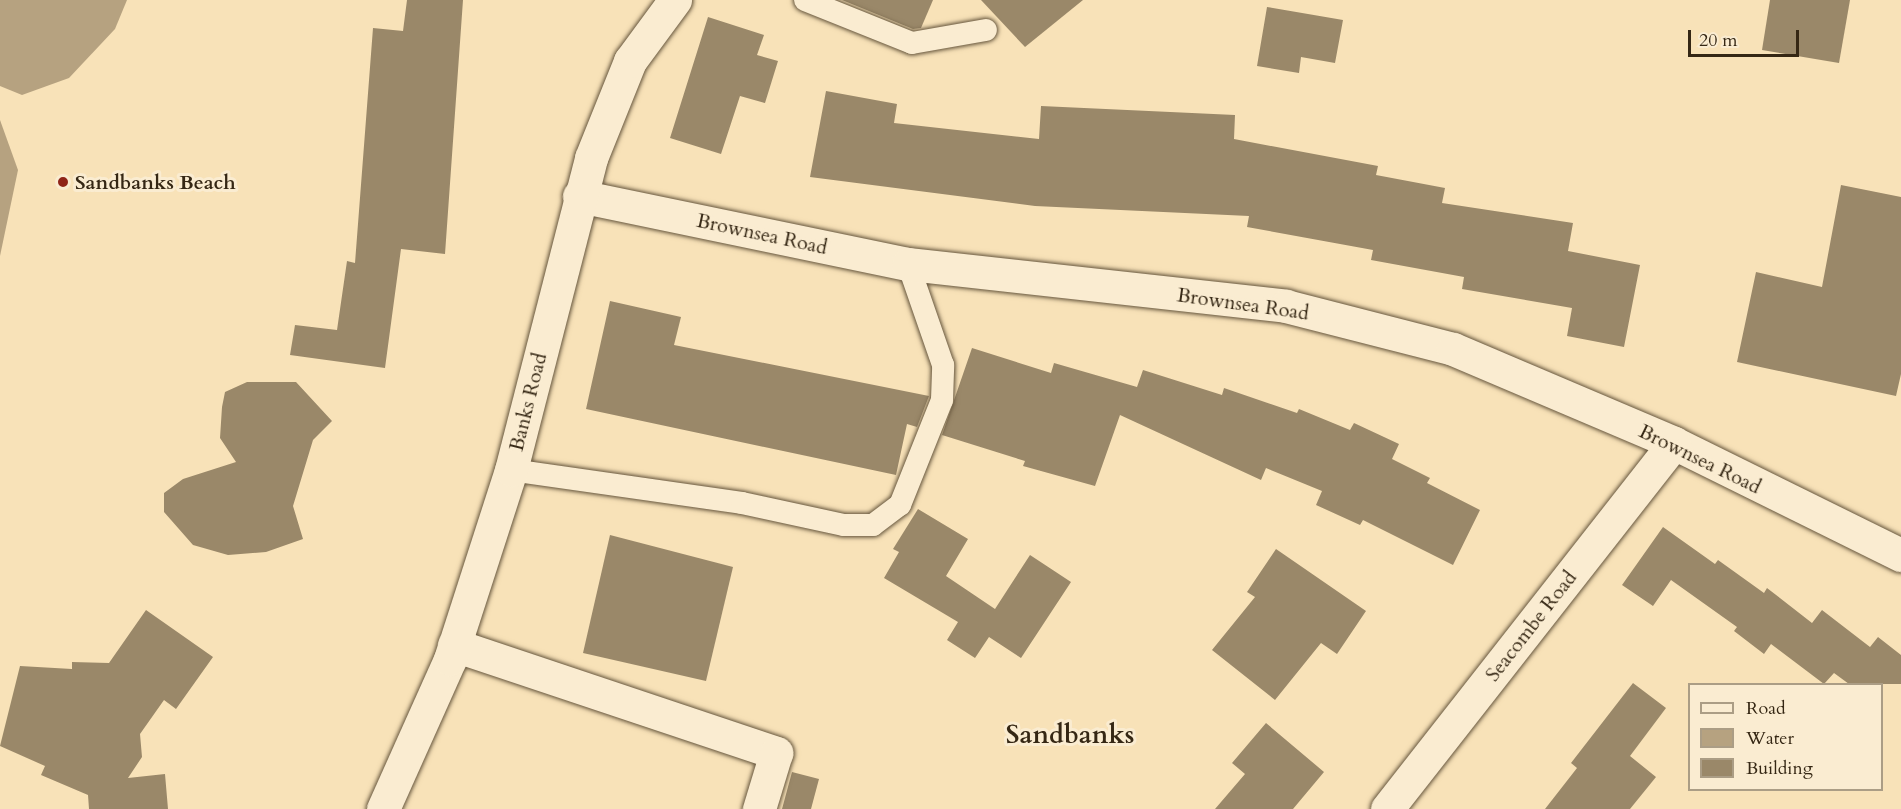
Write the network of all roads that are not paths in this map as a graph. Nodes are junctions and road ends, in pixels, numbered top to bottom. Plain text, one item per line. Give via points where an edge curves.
1 (675, 0) edge
2 (805, 0) edge
3 (986, 30) dead end
4 (579, 196) junction
5 (908, 264) junction
6 (1674, 443) junction
7 (511, 470) junction
8 (1901, 555) edge
9 (454, 645) junction
10 (383, 809) edge
11 (759, 809) edge
12 (1387, 809) edge

1 - 4 street, Banks Road via 630,61
2 - 3 lane via 912,44
4 - 5 street, Brownsea Road
4 - 7 street, Banks Road
5 - 6 street, Brownsea Road via 1286,306 1453,350
5 - 7 lane via 944,365 942,400 900,505 873,525 844,525 742,503
6 - 8 street, Brownsea Road
6 - 12 street, Seacombe Road
7 - 9 street, Banks Road
9 - 10 street, Banks Road
9 - 11 street via 776,753

